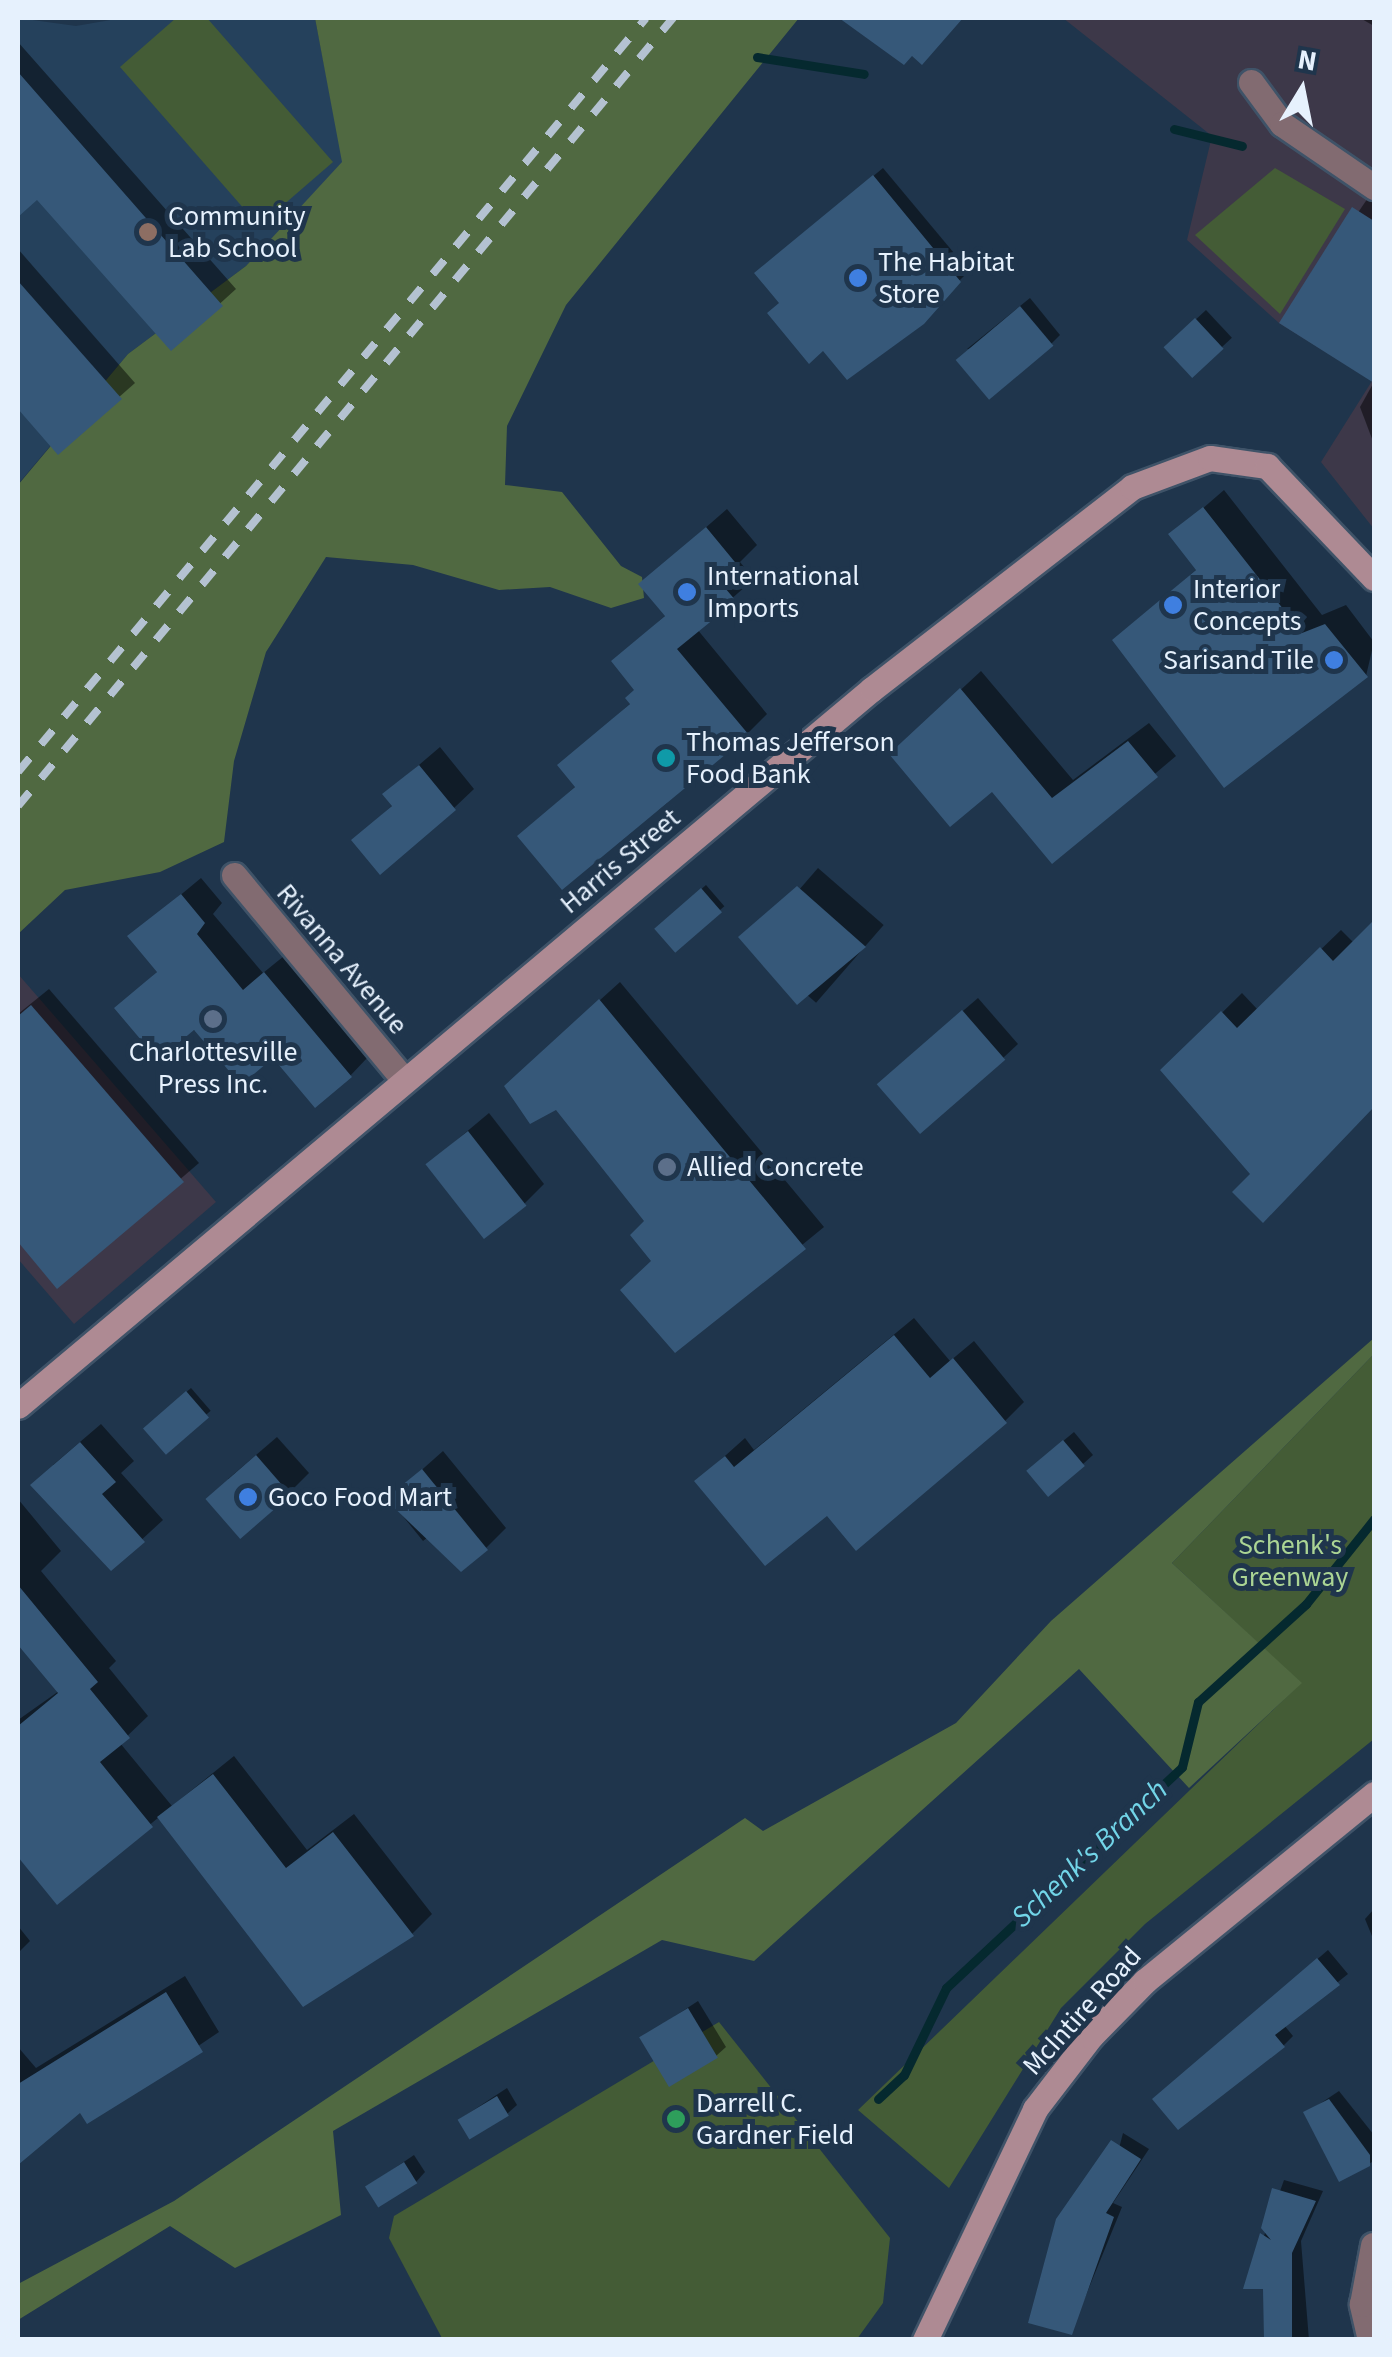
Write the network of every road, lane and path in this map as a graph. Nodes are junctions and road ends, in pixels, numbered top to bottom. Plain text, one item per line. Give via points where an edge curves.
1 (1250, 82) dead end
2 (1374, 187) edge
3 (1374, 578) edge
4 (234, 876) dead end
5 (404, 1080) junction
6 (18, 1406) edge
7 (1373, 1797) edge
8 (1373, 2245) edge
9 (928, 2337) edge
10 (1370, 2340) edge

1 - 2 street via 1282,124
3 - 5 street, Harris Street via 1267,466 1210,458 1132,487 872,689
4 - 5 street, Rivanna Avenue
5 - 6 street, Harris Street
7 - 9 street, McIntire Road via 1159,1969 1092,2036 1035,2109
8 - 10 street via 1362,2304

